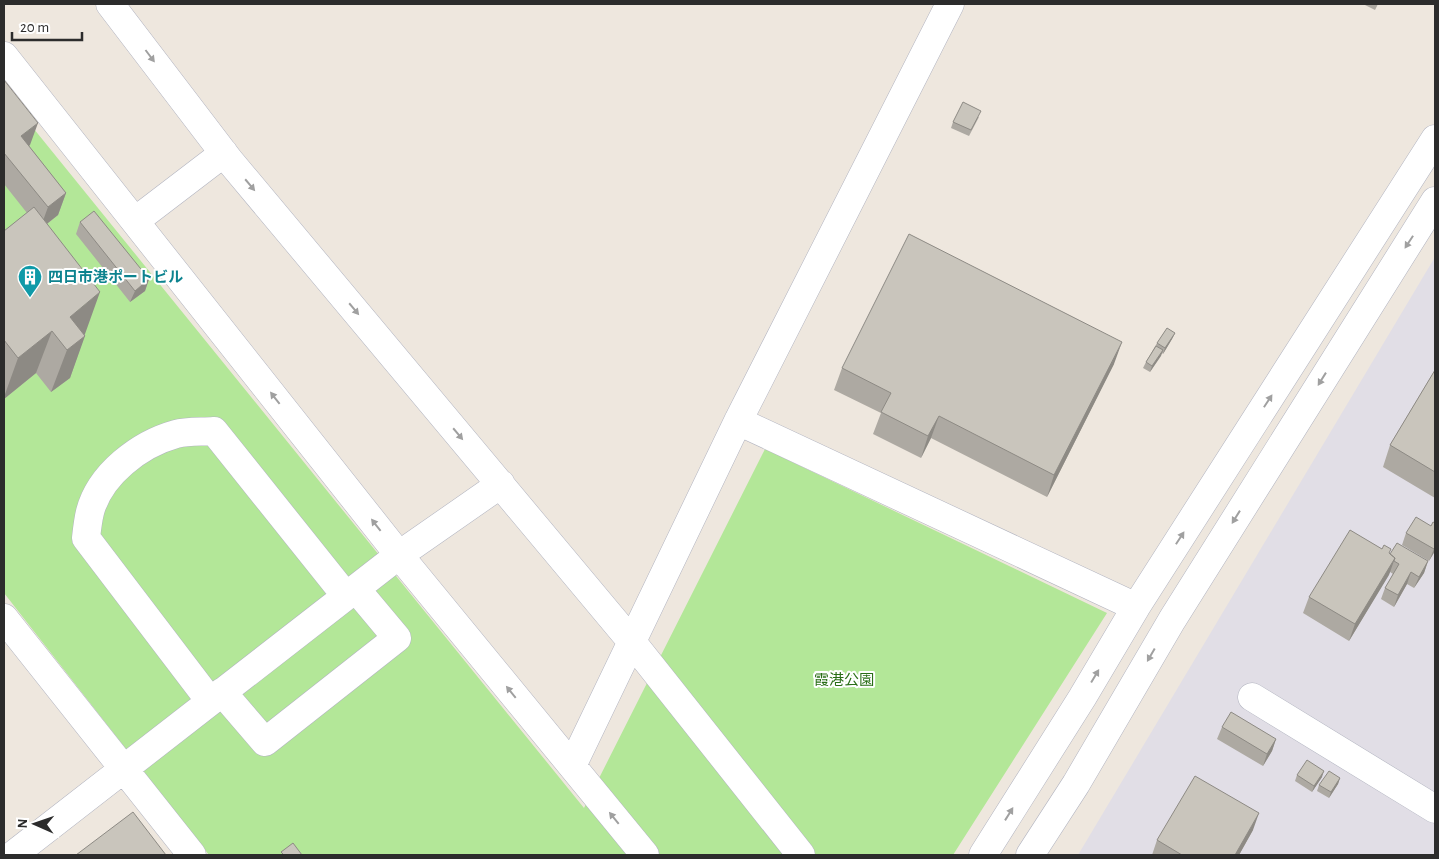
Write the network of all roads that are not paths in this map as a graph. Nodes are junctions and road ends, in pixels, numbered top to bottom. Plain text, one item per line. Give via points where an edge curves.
1 (110, 4) edge
2 (950, 4) edge
3 (4, 56) edge
4 (1435, 139) edge
5 (224, 153) junction
6 (1435, 201) edge
7 (135, 221) junction
8 (738, 422) junction
9 (501, 484) junction
10 (400, 555) junction
11 (351, 592) junction
12 (1136, 607) junction
13 (4, 618) edge
14 (632, 642) junction
15 (216, 697) junction
16 (1252, 697) dead end
17 (572, 766) junction
18 (123, 768) junction
19 (1435, 809) edge
20 (13, 855) edge
21 (192, 855) edge
22 (645, 855) edge
23 (801, 855) edge
24 (982, 855) edge
25 (1030, 855) edge

1 -> 5 street
2 - 8 street
3 - 7 street
12 -> 4 street
5 - 7 street
5 -> 9 street
6 -> 25 street via 1172,620 1076,784
10 -> 7 street
8 - 12 street
8 - 14 street
9 - 10 street
9 - 14 street
10 - 11 street
17 -> 10 street
11 - 15 street
11 - 15 street via 397,638 265,742
11 - 15 street via 214,431 176,434 125,461 103,483 90,510 86,538
24 -> 12 street
13 - 18 street
14 - 17 street
14 - 23 street
15 - 18 street
16 - 19 street
22 -> 17 street
18 - 20 street
18 - 21 street

